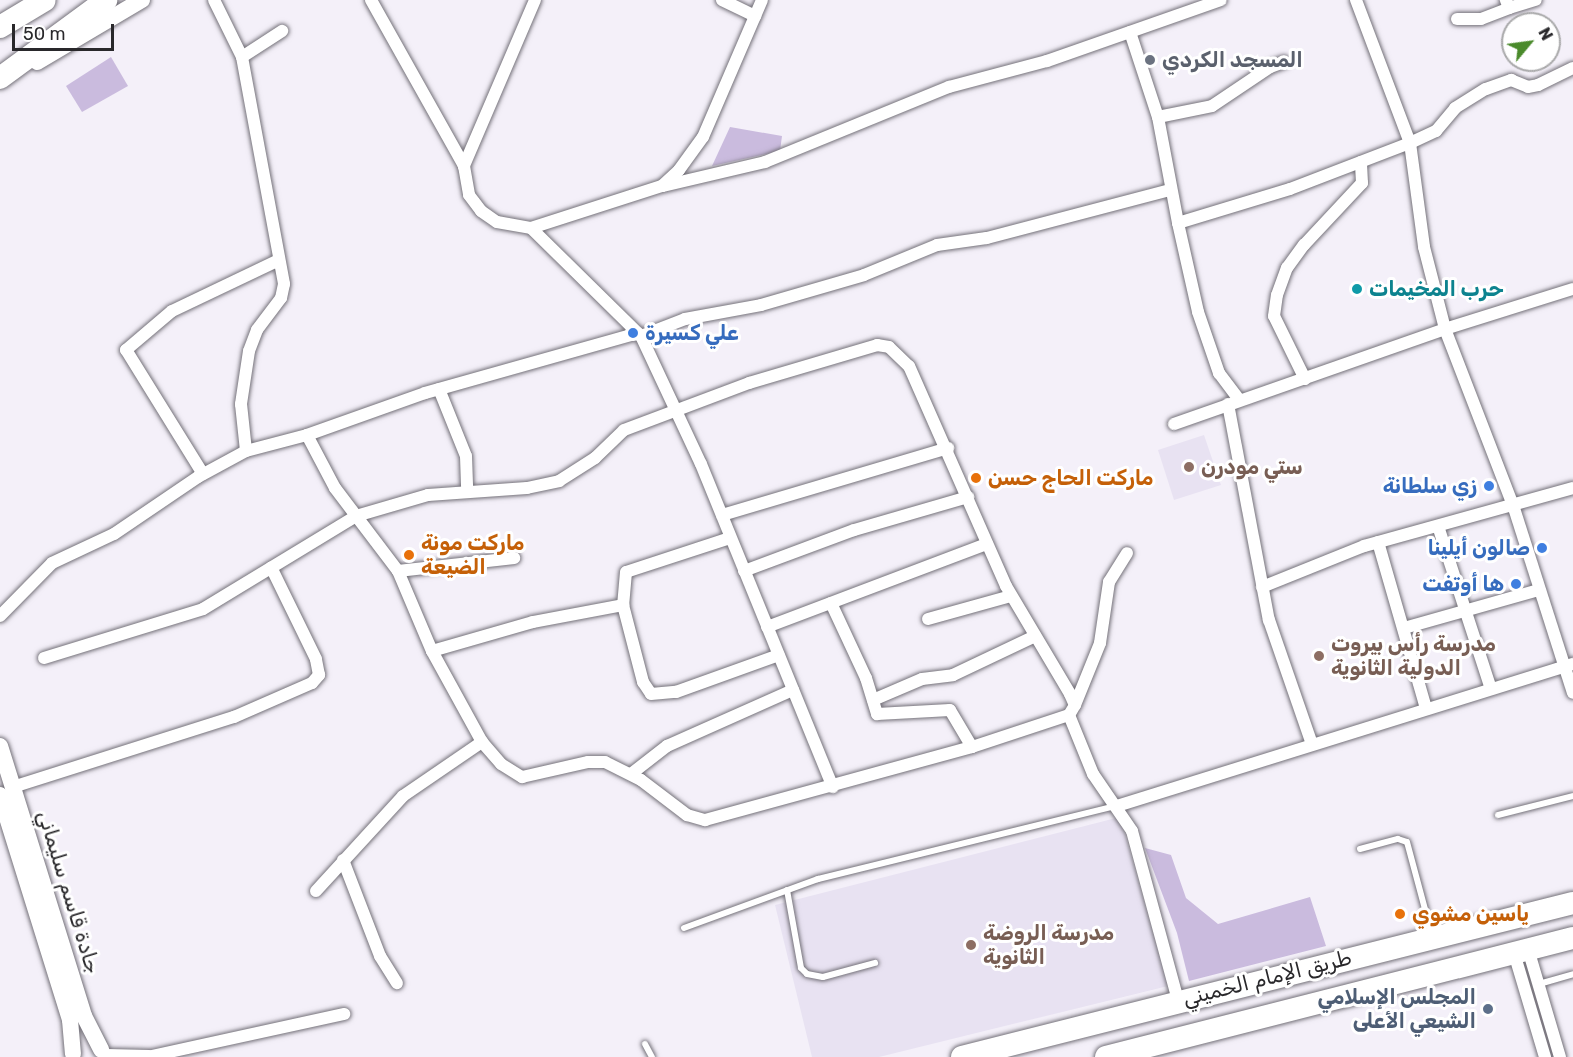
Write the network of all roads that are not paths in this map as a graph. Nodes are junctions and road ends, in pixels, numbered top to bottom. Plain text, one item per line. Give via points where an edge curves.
1 (45, 0) edge
2 (106, 0) edge
3 (142, 0) edge
4 (371, 0) edge
5 (535, 0) edge
6 (723, 0) edge
7 (762, 0) edge
8 (1221, 0) edge
9 (1356, 0) edge
10 (1536, 0) edge
11 (217, 2) edge
12 (1507, 4) edge
13 (755, 16) junction
14 (1457, 19) dead end
15 (0, 27) edge
16 (282, 31) dead end
17 (1130, 32) junction
18 (242, 57) junction
19 (1284, 62) dead end
20 (1573, 68) edge
21 (0, 78) edge
22 (0, 84) edge
23 (1158, 117) junction
24 (1410, 143) junction
25 (1361, 162) junction
26 (464, 166) junction
27 (662, 186) junction
28 (1170, 190) junction
29 (1178, 224) junction
30 (531, 228) junction
31 (277, 261) junction
32 (1573, 289) edge
33 (1445, 329) junction
34 (640, 334) junction
35 (1305, 379) junction
36 (439, 389) junction
37 (1234, 402) junction
38 (677, 410) junction
39 (1174, 424) dead end
40 (307, 435) junction
41 (948, 448) junction
42 (246, 451) junction
43 (203, 474) junction
44 (1573, 488) edge
45 (467, 492) junction
46 (968, 497) junction
47 (1513, 505) junction
48 (722, 515) junction
49 (356, 516) junction
50 (1438, 526) junction
51 (730, 538) junction
52 (1378, 542) junction
53 (987, 544) junction
54 (1127, 553) dead end
55 (514, 558) dead end
56 (271, 567) junction
57 (744, 571) junction
58 (398, 572) junction
59 (1262, 587) junction
60 (1538, 590) junction
61 (1011, 596) junction
62 (831, 603) junction
63 (623, 605) junction
64 (1465, 611) junction
65 (0, 615) edge
66 (928, 620) dead end
67 (767, 627) junction
68 (1404, 628) junction
69 (1035, 636) junction
70 (432, 651) junction
71 (779, 655) junction
72 (44, 658) dead end
73 (1569, 665) edge
74 (1491, 688) junction
75 (793, 690) junction
76 (1573, 693) edge
77 (873, 700) junction
78 (1426, 708) junction
79 (1072, 710) junction
80 (482, 742) junction
81 (1312, 744) junction
82 (0, 746) edge
83 (972, 747) junction
84 (632, 774) junction
85 (833, 787) junction
86 (7, 791) edge
87 (1573, 796) edge
88 (1117, 806) junction
89 (1498, 815) dead end
90 (1360, 849) dead end
91 (343, 860) junction
92 (787, 890) junction
93 (316, 891) dead end
94 (1573, 903) edge
95 (684, 928) dead end
96 (1433, 938) junction
97 (1573, 938) edge
98 (1521, 951) junction
99 (875, 963) dead end
100 (1573, 974) edge
101 (397, 983) dead end
102 (1243, 984) junction
103 (1539, 984) junction
104 (1178, 1000) junction
105 (344, 1014) dead end
106 (1252, 1020) junction
107 (645, 1044) dead end
108 (105, 1054) edge
109 (72, 1055) edge
110 (148, 1057) edge
111 (652, 1057) edge
112 (962, 1057) edge
113 (1107, 1057) edge
114 (1545, 1057) edge
115 (1560, 1057) edge

1 - 15 highway
2 - 21 highway
3 - 22 street
4 - 26 street
5 - 26 street
6 - 13 street
7 - 13 street
8 - 17 street
9 - 24 street
10 - 12 street
11 - 18 street
12 - 14 street via 1481,19
13 - 27 street via 703,137 691,157
16 - 18 street
17 - 23 street
17 - 27 street via 1047,61 949,87 765,162
18 - 31 street
19 - 23 street via 1212,106
20 - 24 street via 1538,85 1528,87 1511,80 1486,89 1455,108 1436,131
23 - 28 street
24 - 25 street
24 - 33 street via 1424,247
25 - 29 street
25 - 35 street via 1362,183 1304,245 1287,268 1277,295 1274,316
26 - 30 street via 469,195 481,211 497,222
27 - 30 street
28 - 29 street
28 - 34 street via 987,238 937,244 874,272
29 - 37 street via 1198,312 1219,373
30 - 34 street
31 - 42 street via 283,291 257,330 243,387
31 - 43 street via 172,311 126,350
32 - 33 street
33 - 35 street
33 - 47 street
34 - 36 street
34 - 38 street
35 - 37 street
36 - 40 street
36 - 45 street via 466,456
37 - 39 street
37 - 59 street
38 - 41 street via 749,383 877,345 900,354
38 - 45 street via 613,437 594,458 559,481
38 - 48 street
40 - 42 street
40 - 49 street via 335,488
41 - 46 street
41 - 48 street
42 - 43 street
43 - 65 street via 114,534 52,563
44 - 47 street
45 - 49 street via 428,495
46 - 53 street
46 - 57 street via 854,530
47 - 50 street
47 - 60 street
48 - 51 street
49 - 56 street
49 - 58 street
50 - 52 street
50 - 64 street
51 - 57 street
51 - 63 street via 629,569 622,587
52 - 59 street
52 - 68 street
53 - 61 street
53 - 62 street
54 - 79 street via 1109,582 1100,643
55 - 58 street
56 - 72 street via 203,609
56 - 86 street via 316,659 319,675 312,683 234,717
57 - 67 street
58 - 70 street
59 - 81 street via 1269,620
60 - 64 street
60 - 73 street
61 - 66 street
61 - 69 street
62 - 67 street
62 - 77 street
63 - 70 street via 533,622
63 - 71 street via 643,682 651,694 695,686
64 - 68 street
64 - 74 street
67 - 71 street
68 - 78 street
69 - 77 street via 953,675 922,679
69 - 79 street
70 - 80 street
71 - 75 street
73 - 74 street
73 - 76 street
74 - 78 street
75 - 84 street via 667,746
75 - 85 street
77 - 83 street via 880,715 913,709 950,710
78 - 81 street
79 - 83 street
79 - 88 street via 1093,774
80 - 84 street via 501,764 522,777 588,762 605,762
80 - 91 street via 403,796
81 - 88 street
82 - 86 street, جادة قاسم سليماني
83 - 85 street
84 - 85 street via 687,815 705,820
86 - 108 street, جادة قاسم سليماني via 84,1016
86 - 109 street, جادة قاسم سليماني via 70,1020
87 - 89 lane
88 - 92 lane via 818,879
88 - 104 street via 1136,840
90 - 96 lane via 1398,838 1407,842
91 - 93 street
91 - 101 street via 380,956
92 - 95 lane
92 - 99 lane via 801,968 807,974 823,977
94 - 96 highway, طريق الإمام الخميني
96 - 102 highway, طريق الإمام الخميني
97 - 98 highway, طريق الإمام الخميني
98 - 103 street
98 - 106 highway, طريق الإمام الخميني
98 - 114 street
100 - 103 lane
102 - 104 highway, طريق الإمام الخميني
102 - 106 highway
103 - 115 street
104 - 112 highway, طريق الإمام الخميني
105 - 110 street
106 - 113 highway, طريق الإمام الخميني
107 - 111 lane
108 - 109 street via 90,1047
108 - 110 street

